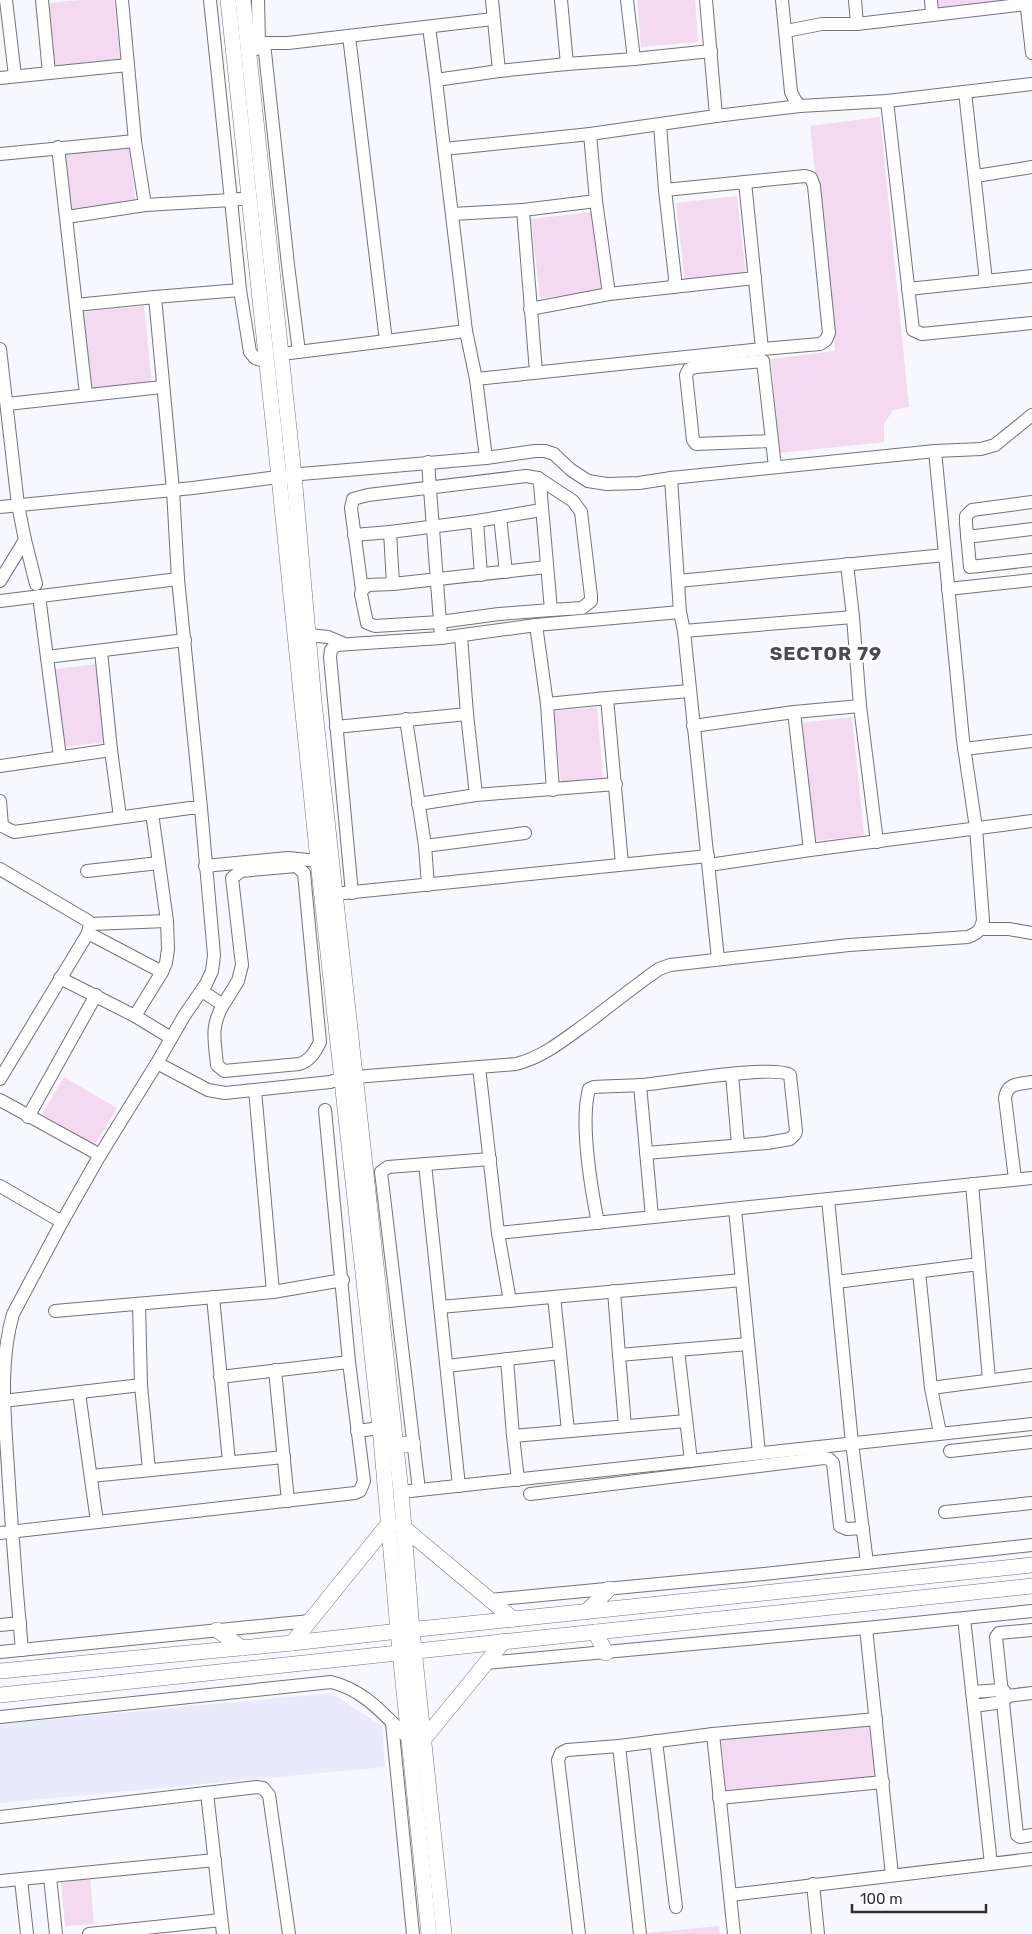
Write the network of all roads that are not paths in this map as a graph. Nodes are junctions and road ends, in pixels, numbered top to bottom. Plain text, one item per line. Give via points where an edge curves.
1 (6, 0) edge
2 (42, 0) edge
3 (122, 0) edge
4 (210, 0) edge
5 (228, 0) edge
6 (243, 0) edge
7 (258, 0) edge
8 (492, 0) edge
9 (561, 0) edge
10 (627, 0) edge
11 (706, 0) edge
12 (782, 0) edge
13 (855, 0) edge
14 (931, 0) edge
15 (1026, 2) edge
16 (932, 14) junction
17 (492, 19) junction
18 (857, 24) junction
19 (430, 27) junction
20 (786, 31) junction
21 (349, 36) junction
22 (262, 43) junction
23 (711, 51) junction
24 (1032, 53) edge
25 (634, 58) junction
26 (250, 61) junction
27 (567, 64) junction
28 (128, 65) junction
29 (499, 71) junction
30 (49, 73) junction
31 (15, 76) junction
32 (0, 78) edge
33 (436, 80) junction
34 (1032, 84) edge
35 (965, 92) junction
36 (887, 101) junction
37 (800, 106) junction
38 (716, 116) junction
39 (660, 126) junction
40 (590, 134) junction
41 (135, 141) junction
42 (58, 147) junction
43 (444, 149) junction
44 (0, 154) edge
45 (1032, 167) edge
46 (976, 176) junction
47 (745, 182) junction
48 (665, 190) junction
49 (249, 198) junction
50 (231, 200) junction
51 (596, 201) junction
52 (145, 205) junction
53 (523, 210) junction
54 (452, 214) junction
55 (67, 217) junction
56 (1032, 276) edge
57 (755, 278) junction
58 (986, 281) junction
59 (674, 287) junction
60 (908, 289) junction
61 (240, 290) junction
62 (609, 294) junction
63 (155, 297) junction
64 (76, 305) junction
65 (530, 310) junction
66 (1032, 323) edge
67 (466, 331) junction
68 (386, 341) junction
69 (0, 349) edge
70 (762, 349) junction
71 (298, 352) junction
72 (281, 354) junction
73 (267, 362) junction
74 (536, 372) junction
75 (476, 379) junction
76 (162, 387) junction
77 (86, 394) junction
78 (7, 404) junction
79 (1032, 415) edge
80 (771, 441) junction
81 (935, 452) junction
82 (486, 458) junction
83 (428, 462) junction
84 (775, 467) junction
85 (287, 476) junction
86 (538, 478) junction
87 (671, 478) junction
88 (431, 487) junction
89 (173, 490) junction
90 (1032, 502) edge
91 (18, 505) junction
92 (0, 508) edge
93 (541, 510) junction
94 (500, 517) junction
95 (477, 521) junction
96 (434, 525) junction
97 (1032, 530) edge
98 (390, 532) junction
99 (354, 536) junction
100 (967, 537) junction
101 (24, 540) junction
102 (945, 555) junction
103 (1032, 560) edge
104 (847, 564) junction
105 (547, 567) junction
106 (506, 572) junction
107 (481, 575) junction
108 (178, 579) junction
109 (438, 579) junction
110 (1032, 580) edge
111 (0, 581) edge
112 (678, 581) junction
113 (393, 584) junction
114 (948, 589) junction
115 (37, 590) junction
116 (362, 590) junction
117 (0, 602) edge
118 (552, 610) junction
119 (680, 612) junction
120 (853, 617) junction
121 (440, 622) junction
122 (536, 626) junction
123 (684, 631) junction
124 (309, 635) junction
125 (461, 636) junction
126 (441, 638) junction
127 (184, 640) junction
128 (342, 643) junction
129 (101, 651) junction
130 (47, 657) junction
131 (689, 691) junction
132 (607, 698) junction
133 (547, 704) junction
134 (860, 706) junction
135 (794, 712) junction
136 (467, 714) junction
137 (406, 719) junction
138 (693, 726) junction
139 (336, 727) junction
140 (1032, 741) edge
141 (964, 749) junction
142 (111, 750) junction
143 (60, 757) junction
144 (0, 766) edge
145 (616, 784) junction
146 (553, 790) junction
147 (476, 795) junction
148 (0, 800) edge
149 (418, 804) junction
150 (201, 808) junction
151 (152, 812) junction
152 (120, 817) junction
153 (1032, 821) edge
154 (976, 828) junction
155 (525, 833) dead end
156 (877, 842) junction
157 (425, 846) junction
158 (810, 850) junction
159 (709, 860) junction
160 (318, 861) junction
161 (159, 862) junction
162 (622, 864) junction
163 (205, 866) junction
164 (0, 869) edge
165 (87, 871) dead end
166 (428, 885) junction
167 (336, 893) junction
168 (352, 893) junction
169 (167, 921) junction
170 (89, 928) junction
171 (981, 929) junction
172 (1032, 933) edge
173 (718, 959) junction
174 (162, 972) junction
175 (60, 978) junction
176 (202, 991) junction
177 (96, 995) junction
178 (223, 1005) junction
179 (135, 1016) junction
180 (170, 1038) junction
181 (157, 1063) junction
182 (480, 1068) junction
183 (732, 1074) junction
184 (349, 1078) junction
185 (0, 1079) edge
186 (1032, 1082) edge
187 (640, 1085) junction
188 (255, 1090) junction
189 (0, 1100) edge
190 (325, 1110) dead end
191 (28, 1116) junction
192 (738, 1145) junction
193 (646, 1153) junction
194 (100, 1155) junction
195 (490, 1159) junction
196 (352, 1162) junction
197 (425, 1164) junction
198 (330, 1165) junction
199 (1032, 1178) edge
200 (1014, 1179) junction
201 (972, 1184) junction
202 (0, 1186) edge
203 (828, 1199) junction
204 (735, 1208) junction
205 (652, 1217) junction
206 (62, 1222) junction
207 (378, 1222) junction
208 (598, 1222) junction
209 (498, 1233) junction
210 (979, 1264) junction
211 (919, 1272) junction
212 (342, 1280) junction
213 (742, 1280) junction
214 (836, 1282) junction
215 (614, 1291) junction
216 (273, 1292) junction
217 (213, 1297) junction
218 (554, 1297) junction
219 (510, 1301) junction
220 (139, 1304) junction
221 (440, 1307) junction
222 (55, 1311) dead end
223 (748, 1344) junction
224 (678, 1350) junction
225 (560, 1353) junction
226 (619, 1355) junction
227 (507, 1359) junction
228 (349, 1362) junction
229 (447, 1366) junction
230 (275, 1370) junction
231 (1032, 1374) edge
232 (220, 1376) junction
233 (989, 1380) junction
234 (141, 1386) junction
235 (931, 1388) junction
236 (79, 1393) junction
237 (3, 1401) junction
238 (686, 1420) junction
239 (1032, 1424) edge
240 (625, 1426) junction
241 (380, 1428) junction
242 (357, 1431) junction
243 (568, 1431) junction
244 (940, 1433) junction
245 (513, 1436) junction
246 (1032, 1442) edge
247 (852, 1443) junction
248 (413, 1444) junction
249 (396, 1445) junction
250 (950, 1452) dead end
251 (759, 1453) junction
252 (284, 1457) junction
253 (691, 1461) junction
254 (230, 1462) junction
255 (149, 1470) junction
256 (558, 1475) junction
257 (90, 1476) junction
258 (518, 1480) junction
259 (459, 1486) junction
260 (419, 1490) junction
261 (560, 1490) junction
262 (5, 1491) edge
263 (401, 1492) junction
264 (530, 1494) dead end
265 (288, 1500) junction
266 (1032, 1503) edge
267 (945, 1512) dead end
268 (97, 1522) junction
269 (396, 1525) junction
270 (863, 1528) junction
271 (6, 1533) edge
272 (1032, 1545) edge
273 (867, 1563) junction
274 (1032, 1566) edge
275 (1032, 1586) edge
276 (609, 1589) junction
277 (490, 1600) junction
278 (1032, 1611) edge
279 (586, 1612) junction
280 (964, 1618) junction
281 (513, 1620) junction
282 (310, 1621) junction
283 (20, 1623) junction
284 (0, 1625) edge
285 (866, 1628) junction
286 (217, 1630) junction
287 (406, 1630) junction
288 (1032, 1630) edge
289 (595, 1632) junction
290 (504, 1641) junction
291 (292, 1643) junction
292 (242, 1648) junction
293 (22, 1650) junction
294 (416, 1650) junction
295 (0, 1652) edge
296 (400, 1652) junction
297 (606, 1652) junction
298 (486, 1663) junction
299 (0, 1671) edge
300 (972, 1692) junction
301 (1032, 1693) edge
302 (0, 1695) edge
303 (1004, 1696) junction
304 (974, 1706) junction
305 (0, 1717) edge
306 (876, 1719) junction
307 (392, 1722) junction
308 (713, 1734) junction
309 (417, 1739) junction
310 (656, 1741) junction
311 (619, 1746) junction
312 (883, 1782) junction
313 (207, 1793) junction
314 (719, 1798) junction
315 (0, 1816) edge
316 (1032, 1835) edge
317 (1032, 1859) edge
318 (215, 1860) junction
319 (991, 1864) junction
320 (892, 1875) junction
321 (50, 1877) junction
322 (21, 1880) junction
323 (0, 1881) edge
324 (813, 1884) junction
325 (730, 1896) junction
326 (676, 1907) dead end
327 (221, 1920) junction
328 (27, 1934) edge
329 (56, 1934) edge
330 (89, 1934) edge
331 (223, 1934) edge
332 (289, 1934) edge
333 (413, 1934) edge
334 (429, 1934) edge
335 (444, 1934) edge
336 (579, 1934) edge
337 (640, 1934) edge
338 (734, 1934) edge
339 (818, 1934) edge

1 - 31 street
2 - 30 street
3 - 28 street
4 - 50 street
5 - 49 main road
6 - 26 main road
7 - 22 street
8 - 17 street
9 - 27 street
10 - 25 street
11 - 23 street
12 - 20 street
13 - 18 street
14 - 16 street
15 - 16 street
15 - 24 street
16 - 18 street
17 - 19 street
17 - 29 street
18 - 20 street via 822,24
19 - 21 street
19 - 33 street
20 - 37 street via 792,92
21 - 22 street
21 - 68 street
22 - 26 street
22 - 71 street
23 - 25 street
23 - 38 street
25 - 27 street
26 - 72 main road
27 - 29 street
28 - 30 street
28 - 41 street
29 - 33 street
30 - 31 street
31 - 32 street
33 - 43 street
34 - 35 street
35 - 36 street
35 - 46 street
36 - 37 street
36 - 60 street
37 - 38 street
38 - 39 street
39 - 40 street
39 - 48 street
40 - 43 street
40 - 51 street
41 - 42 street
41 - 52 street
42 - 44 street
42 - 55 street
43 - 54 street
45 - 46 street
46 - 58 street
47 - 48 street
47 - 57 street
47 - 70 street via 811,178 829,333 820,344
48 - 59 street
49 - 50 street
49 - 73 main road
50 - 52 street
50 - 61 street
51 - 53 street
51 - 62 street
52 - 55 street
53 - 54 street
53 - 65 street
54 - 67 street
55 - 64 street
56 - 58 street
57 - 59 street
57 - 70 street
58 - 60 street
59 - 62 street
60 - 66 street via 911,326 917,333
61 - 63 street
61 - 73 street via 250,352 255,358
62 - 65 street
63 - 64 street
63 - 76 street
64 - 77 street
65 - 74 street
67 - 68 street
67 - 75 street
68 - 71 street
69 - 78 street
70 - 74 street
71 - 72 street
72 - 85 main road
73 - 85 main road
74 - 75 street
75 - 82 street
76 - 77 street
76 - 89 street
77 - 78 street
78 - 91 street
79 - 81 street via 996,445
80 - 80 street via 763,361 688,370 692,440 696,444
80 - 84 street
81 - 84 street
81 - 102 street
82 - 83 street
82 - 87 street via 545,451 554,454 588,481 607,484
83 - 85 street
83 - 88 street
84 - 87 street
85 - 89 street
85 - 124 main road
85 - 160 main road
86 - 88 street via 526,476
86 - 93 street
86 - 118 street via 573,501 581,512 591,596 591,602 582,608
87 - 112 street
88 - 96 street
88 - 99 street via 354,499 351,508
89 - 91 street
89 - 108 street
90 - 100 street via 972,510 966,516
91 - 92 street
91 - 101 street
93 - 94 street
93 - 105 street
94 - 95 street
94 - 106 street
95 - 96 street
95 - 107 street
96 - 98 street
96 - 109 street
97 - 100 street
98 - 99 street
98 - 113 street
99 - 116 street
100 - 103 street via 970,567
101 - 111 street
101 - 115 street
102 - 104 street
102 - 114 street
104 - 112 street
104 - 120 street
105 - 106 street
105 - 118 street
106 - 107 street
107 - 109 street
108 - 115 street
108 - 127 street
109 - 113 street
109 - 121 street
110 - 114 street
112 - 119 street
113 - 116 street via 368,586
114 - 141 street
115 - 117 street
115 - 130 street
116 - 121 street via 366,623 370,626
118 - 121 street
119 - 122 street
119 - 123 street
120 - 123 street
120 - 134 street
121 - 126 street
122 - 125 street
122 - 133 street
123 - 131 street
124 - 128 street via 328,637
124 - 167 main road
125 - 126 street
125 - 136 street
126 - 128 street
127 - 129 street
127 - 150 street
128 - 139 street via 330,650
129 - 130 street
129 - 142 street
130 - 143 street
131 - 132 street
131 - 138 street
132 - 133 street
132 - 145 street
133 - 146 street
134 - 135 street
134 - 156 street
135 - 138 street
135 - 158 street
136 - 137 street
136 - 147 street
137 - 139 street
137 - 149 street
138 - 159 street
139 - 168 street
140 - 141 street
141 - 154 street
142 - 143 street
142 - 152 street
143 - 144 street
145 - 146 street
145 - 162 street
146 - 147 street
147 - 149 street
148 - 152 street via 2,826 14,832
149 - 157 street
150 - 151 street
150 - 163 street
151 - 152 street
151 - 161 street
153 - 154 street
154 - 156 street
154 - 171 street
155 - 157 street
156 - 158 street
157 - 166 street
158 - 159 street
159 - 162 street
159 - 173 street
160 - 163 street via 288,858
160 - 184 main road
161 - 165 street
161 - 169 street
162 - 166 street
163 - 176 street via 214,955 212,971
164 - 170 street via 88,921
166 - 168 street
167 - 168 street
167 - 184 main road
169 - 170 street
169 - 174 street via 168,949
170 - 174 street
170 - 175 street
171 - 172 street
171 - 173 street via 968,937
173 - 182 street via 660,969 542,1055 516,1064
174 - 179 street
175 - 177 street
175 - 185 street
176 - 178 street
176 - 180 street
177 - 179 street
177 - 191 street
178 - 178 street via 216,1017 214,1039 216,1065 224,1071 299,1064 316,1052 320,1042 304,874 296,866 241,871 232,878 242,965 238,981
179 - 180 street
180 - 181 street
181 - 188 street via 208,1090 225,1093
181 - 194 street
182 - 184 street
182 - 195 street
183 - 187 street
183 - 192 street
183 - 192 street via 783,1071 790,1075 796,1131 790,1139
184 - 188 street
184 - 196 main road
184 - 207 main road
186 - 200 street via 1014,1085 1006,1092
187 - 193 street
187 - 208 street via 589,1089 587,1148
188 - 216 street
189 - 191 street
190 - 198 street
191 - 194 street
192 - 193 street
193 - 205 street
194 - 206 street
195 - 197 street
195 - 209 street
196 - 198 street
196 - 241 main road
197 - 207 street via 388,1167 381,1172
197 - 221 street
198 - 212 street
199 - 200 street
200 - 201 street
201 - 203 street
201 - 210 street
202 - 206 street
203 - 204 street
203 - 214 street
204 - 205 street
204 - 213 street
205 - 208 street
206 - 237 street via 6,1330
207 - 248 street
207 - 249 main road
208 - 209 street
209 - 219 street
210 - 211 street
210 - 233 street
211 - 214 street
211 - 235 street
212 - 216 street
212 - 228 street
213 - 215 street
213 - 223 street
214 - 247 street
215 - 218 street
215 - 226 street
216 - 217 street
217 - 220 street
217 - 232 street
218 - 219 street
218 - 225 street
219 - 221 street
220 - 222 street
220 - 234 street
221 - 229 street
223 - 224 street
223 - 251 street
224 - 226 street
224 - 238 street
225 - 227 street
225 - 243 street
226 - 240 street
227 - 229 street
227 - 245 street
228 - 230 street
228 - 242 street
229 - 259 street
230 - 232 street
230 - 252 street
231 - 233 street
232 - 254 street
233 - 235 street
234 - 236 street
234 - 255 street
235 - 244 street
236 - 237 street
236 - 257 street
237 - 262 street
238 - 240 street
238 - 253 street
239 - 244 street
240 - 243 street
241 - 242 street
241 - 269 main road
242 - 265 street via 364,1481 360,1491
243 - 245 street
244 - 247 street
245 - 258 street
246 - 250 street
247 - 251 street
247 - 270 street
248 - 249 main road
248 - 260 street
249 - 263 main road
251 - 253 street
252 - 254 street
252 - 265 street
253 - 256 street
254 - 255 street
255 - 257 street
256 - 258 street
256 - 261 street
257 - 268 street
258 - 259 street
259 - 260 street
260 - 263 street
261 - 264 street
261 - 270 street via 824,1458 833,1463 840,1526
262 - 271 street
263 - 269 main road
265 - 268 street
266 - 267 street
268 - 271 street
269 - 277 main road
269 - 282 main road
269 - 287 main road
270 - 273 street
271 - 283 street
272 - 273 street
273 - 276 street
274 - 279 main road
275 - 289 main road
276 - 277 street
276 - 279 main road
277 - 281 main road
278 - 280 street
279 - 281 main road
280 - 285 street
280 - 300 street
281 - 287 main road
282 - 286 street
282 - 291 main road
283 - 284 street
283 - 293 street
285 - 297 street
285 - 306 street
286 - 292 main road
286 - 293 street
287 - 291 main road
287 - 294 main road
287 - 296 main road
288 - 303 street via 996,1634
289 - 290 main road
289 - 297 main road
290 - 294 main road
290 - 298 main road
291 - 292 main road
292 - 299 main road
293 - 295 street
294 - 296 main road
294 - 309 main road
296 - 302 main road
296 - 309 main road
297 - 298 street
298 - 309 main road
300 - 303 street
300 - 304 street
301 - 303 street
303 - 304 street
303 - 316 street via 1016,1835
304 - 319 street
305 - 307 street via 331,1682 358,1692
306 - 308 street
306 - 312 street
307 - 309 street
307 - 333 street
308 - 310 street
308 - 314 street
309 - 334 main road
309 - 335 main road
310 - 311 street
310 - 326 street
311 - 336 street via 567,1750 558,1760
311 - 337 street
312 - 314 street
312 - 320 street
313 - 315 street
313 - 318 street
313 - 332 street via 257,1788 267,1791
314 - 325 street
317 - 319 street
318 - 321 street
318 - 327 street
319 - 320 street
320 - 324 street
321 - 322 street
321 - 329 street
322 - 323 street
322 - 328 street
324 - 325 street
324 - 339 street
325 - 338 street
327 - 330 street
327 - 331 street

